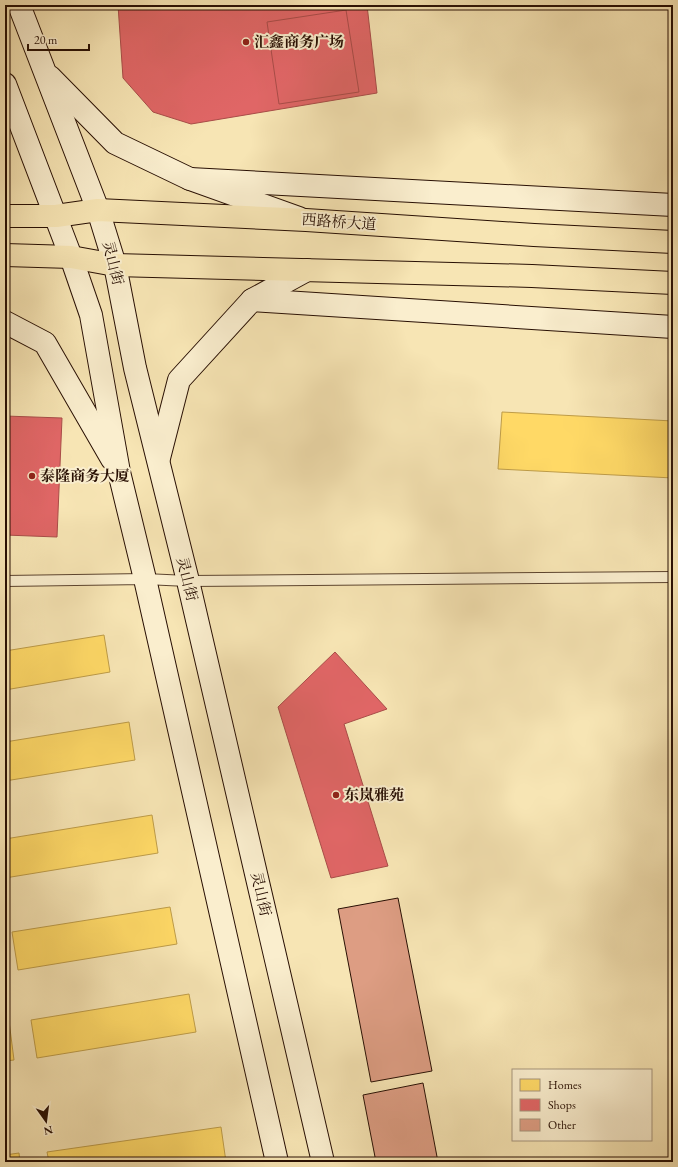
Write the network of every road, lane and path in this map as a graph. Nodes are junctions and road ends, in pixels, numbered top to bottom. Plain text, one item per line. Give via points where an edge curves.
1 (19, 5) edge
2 (44, 72) junction
3 (5, 84) edge
4 (190, 179) junction
5 (673, 205) edge
6 (98, 210) junction
7 (5, 216) edge
8 (56, 216) junction
9 (306, 220) junction
10 (673, 242) edge
11 (5, 255) edge
12 (71, 257) junction
13 (115, 265) junction
14 (307, 270) junction
15 (673, 283) edge
16 (252, 300) junction
17 (5, 322) edge
18 (673, 327) edge
19 (158, 461) junction
20 (120, 472) junction
21 (673, 577) edge
22 (145, 579) junction
23 (5, 581) edge
24 (188, 581) junction
25 (277, 1162) edge
26 (323, 1162) edge

1 - 2 main road, 灵山街
2 - 4 main road via 115,143
2 - 6 main road, 灵山街
3 - 8 main road
4 - 5 main road
4 - 9 main road
6 - 8 main road, 西路桥大道
6 - 9 main road, 西路桥大道
6 - 13 main road, 灵山街
7 - 8 main road, 西路桥大道
8 - 12 main road
9 - 10 main road, 西路桥大道
11 - 12 main road
12 - 13 main road
12 - 20 main road via 91,315
13 - 14 main road
13 - 19 main road, 灵山街 via 135,368
14 - 15 main road
14 - 16 main road
16 - 18 main road
16 - 19 main road via 179,380
17 - 20 main road via 45,343
19 - 24 main road, 灵山街
20 - 22 main road
21 - 24 lane
22 - 23 lane
22 - 24 lane
22 - 25 main road
24 - 26 main road, 灵山街

